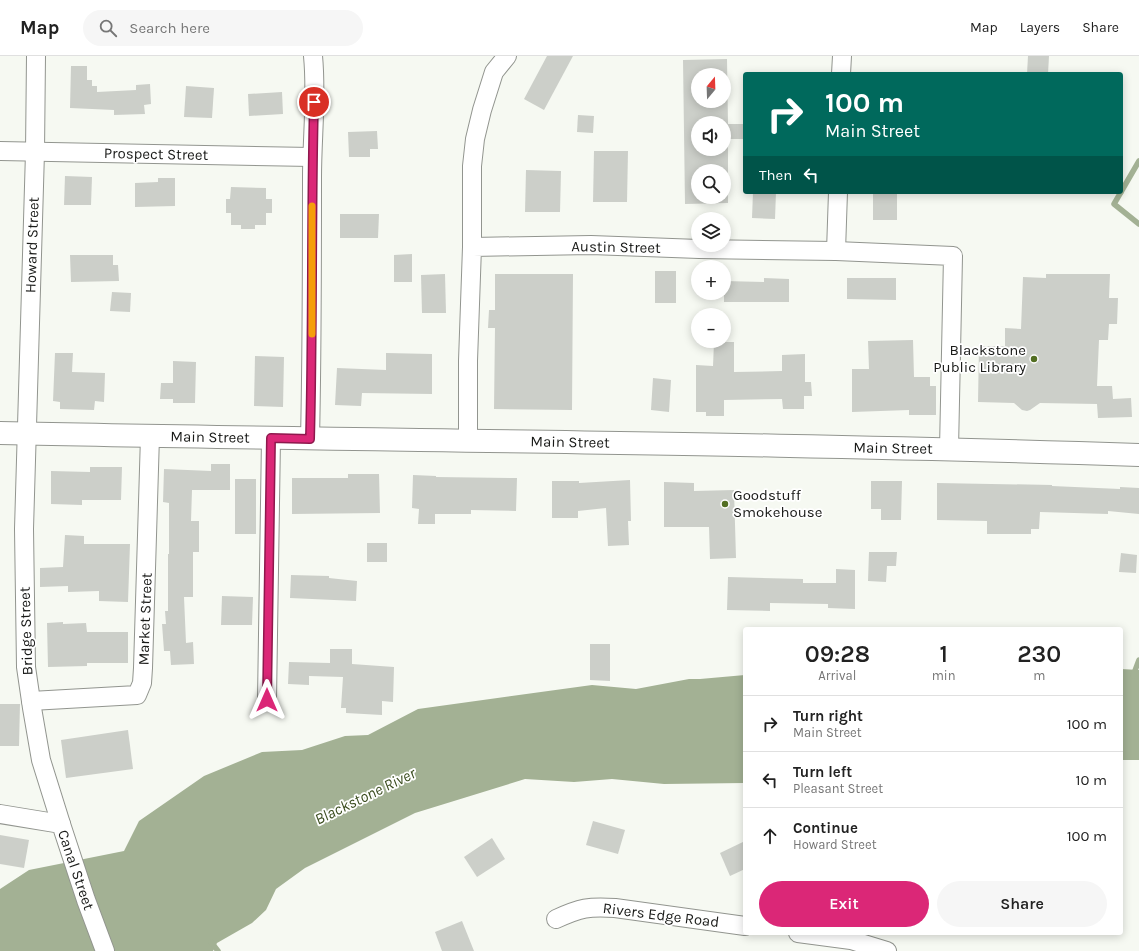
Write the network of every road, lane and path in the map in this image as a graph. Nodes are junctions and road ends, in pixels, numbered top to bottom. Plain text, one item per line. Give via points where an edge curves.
1 (36, 56) edge
2 (313, 56) edge
3 (507, 56) edge
4 (842, 56) edge
5 (492, 64) edge
6 (841, 72) edge
7 (0, 151) edge
8 (35, 152) junction
9 (312, 156) junction
10 (838, 194) edge
11 (472, 247) junction
12 (836, 251) junction
13 (0, 433) edge
14 (27, 434) junction
15 (150, 436) junction
16 (271, 438) junction
17 (310, 439) junction
18 (468, 440) junction
19 (949, 449) junction
20 (1139, 455) edge
21 (267, 700) dead end
22 (31, 701) junction
23 (0, 814) edge
24 (61, 824) junction
25 (556, 919) dead end
26 (743, 926) edge
27 (813, 935) edge
28 (105, 951) edge
29 (887, 951) edge

1 - 8 street, Howard Street
2 - 9 street via 315,74
3 - 5 street
4 - 6 street
5 - 11 street via 475,139 472,166
7 - 8 street, Prospect Street
8 - 9 street, Prospect Street
8 - 14 street, Howard Street
9 - 17 street
10 - 12 street
11 - 12 street, Austin Street via 591,245
11 - 18 street
12 - 19 street, Austin Street via 953,256
13 - 14 main road, Main Street
14 - 15 main road, Main Street
14 - 22 street, Bridge Street via 24,572 26,666
15 - 16 main road, Main Street
15 - 22 street, Market Street via 142,682 137,695
16 - 17 main road, Main Street
16 - 21 street
17 - 18 main road, Main Street
18 - 19 main road, Main Street
19 - 20 main road, Main Street
22 - 24 street, Bridge Street via 41,760
23 - 24 street, Canal Street
24 - 28 street, Canal Street
25 - 26 street, Rivers Edge Road via 575,910 593,906
27 - 29 street via 851,940

